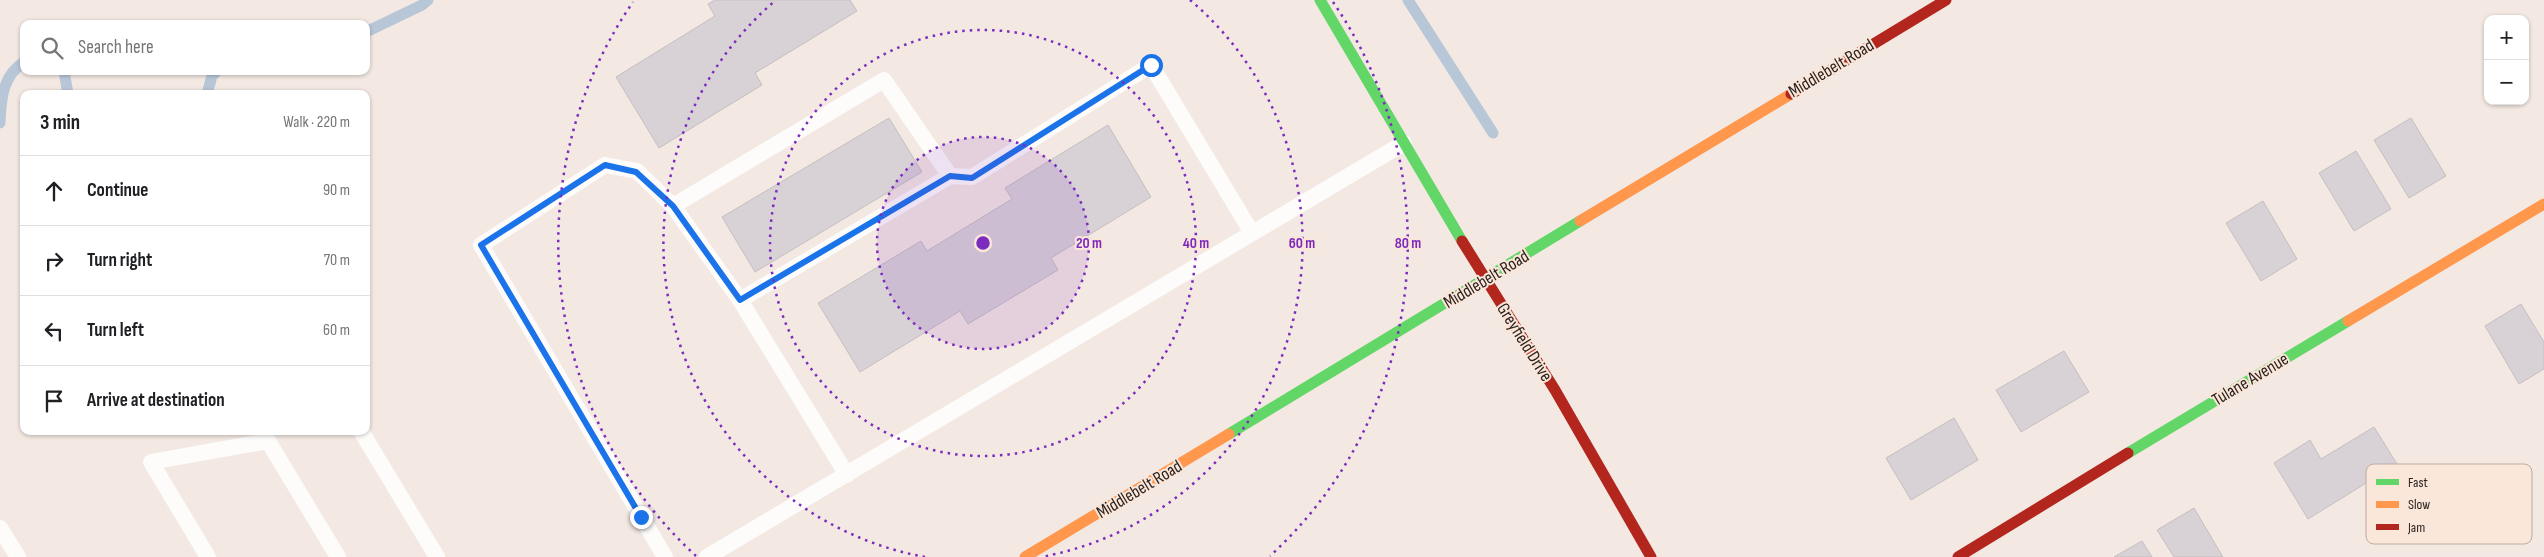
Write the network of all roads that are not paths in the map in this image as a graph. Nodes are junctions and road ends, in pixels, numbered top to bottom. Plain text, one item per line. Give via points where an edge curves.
1 (1320, 0) edge
2 (1946, 0) edge
3 (1404, 143) junction
4 (950, 176) junction
5 (2544, 204) edge
6 (673, 206) junction
7 (1252, 233) junction
8 (1485, 280) junction
9 (740, 300) junction
10 (363, 435) edge
11 (847, 475) junction
12 (0, 528) edge
13 (18, 557) edge
14 (208, 557) edge
15 (338, 557) edge
16 (437, 557) edge
17 (665, 557) edge
18 (707, 557) edge
19 (1025, 557) edge
20 (1651, 557) edge
21 (1958, 557) edge

1 - 3 street, Greyfield Drive
2 - 8 street, Middlebelt Road
3 - 7 lane
3 - 8 street, Greyfield Drive
4 - 6 lane via 884,80
4 - 7 lane via 972,178 1151,65
4 - 9 lane
5 - 21 street, Tulane Avenue
6 - 9 lane
6 - 17 lane via 636,172 605,165 481,245
7 - 11 lane
8 - 19 street, Middlebelt Road
8 - 20 street, Greyfield Drive via 1555,390
9 - 11 lane
10 - 16 lane
11 - 18 lane
12 - 13 lane
14 - 15 lane via 152,462 268,441

